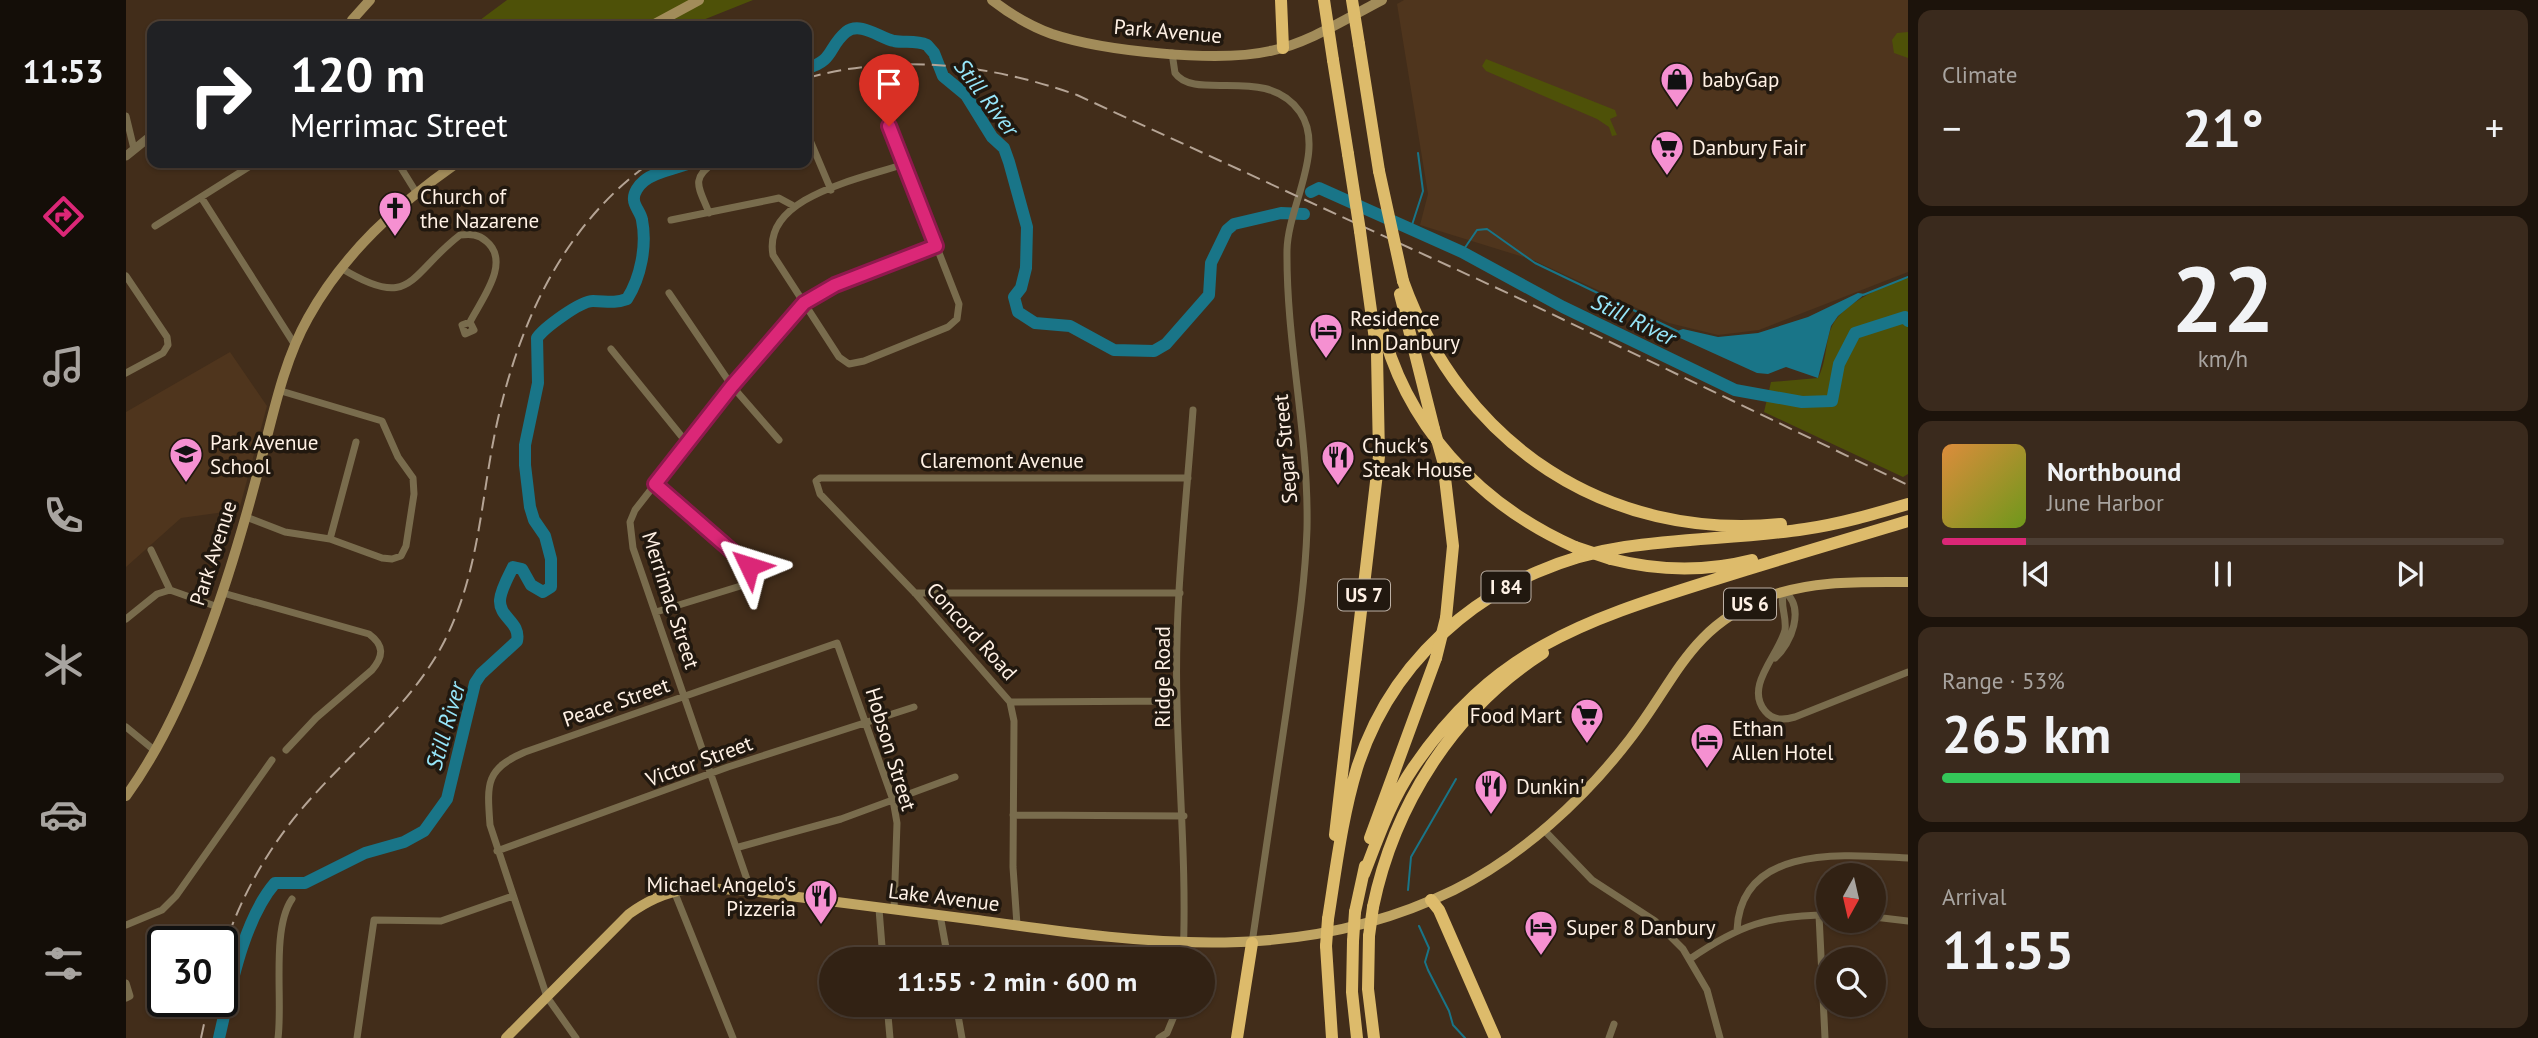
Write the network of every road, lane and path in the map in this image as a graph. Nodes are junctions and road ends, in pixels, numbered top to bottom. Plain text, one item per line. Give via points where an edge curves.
1 (370, 0) edge
2 (699, 0) edge
3 (992, 0) edge
4 (1281, 0) edge
5 (1324, 0) edge
6 (1352, 0) edge
7 (1382, 0) edge
8 (354, 21) edge
9 (660, 21) edge
10 (1283, 48) junction
11 (1172, 53) junction
12 (882, 107) dead end
13 (126, 116) edge
14 (147, 139) edge
15 (812, 145) edge
16 (134, 149) junction
17 (126, 156) edge
18 (904, 164) junction
19 (247, 168) edge
20 (401, 168) edge
21 (450, 168) edge
22 (707, 168) edge
23 (831, 190) junction
24 (416, 192) junction
25 (201, 197) junction
26 (792, 205) junction
27 (709, 214) junction
28 (671, 220) dead end
29 (155, 226) dead end
30 (936, 246) junction
31 (341, 268) junction
32 (1368, 271) junction
33 (126, 276) edge
34 (1400, 280) junction
35 (669, 293) dead end
36 (804, 303) junction
37 (470, 321) dead end
38 (295, 345) junction
39 (611, 349) dead end
40 (126, 373) edge
41 (732, 386) junction
42 (281, 391) junction
43 (1193, 410) dead end
44 (779, 440) dead end
45 (356, 442) dead end
46 (687, 443) junction
47 (1188, 478) junction
48 (816, 481) joint
49 (655, 484) junction
50 (1908, 497) edge
51 (1908, 504) edge
52 (1885, 507) junction
53 (246, 517) junction
54 (1908, 521) edge
55 (330, 539) junction
56 (151, 550) dead end
57 (1908, 582) edge
58 (170, 590) junction
59 (1784, 591) junction
60 (1674, 592) junction
61 (223, 593) junction
62 (915, 593) junction
63 (1180, 593) junction
64 (218, 607) junction
65 (656, 612) junction
66 (126, 619) edge
67 (837, 643) joint
68 (1908, 672) edge
69 (684, 696) junction
70 (1177, 701) junction
71 (1010, 702) junction
72 (914, 707) dead end
73 (868, 724) junction
74 (126, 727) edge
75 (154, 750) junction
76 (286, 750) dead end
77 (272, 760) dead end
78 (714, 774) junction
79 (955, 777) dead end
80 (126, 796) edge
81 (893, 800) junction
82 (1013, 815) junction
83 (1184, 816) junction
84 (1543, 829) junction
85 (739, 847) junction
86 (497, 851) junction
87 (1908, 858) edge
88 (1364, 874) junction
89 (674, 890) junction
90 (751, 891) junction
91 (513, 897) junction
92 (292, 899) dead end
93 (1431, 900) junction
94 (879, 909) junction
95 (894, 910) junction
96 (940, 915) junction
97 (1816, 915) edge
98 (1886, 918) edge
99 (1328, 919) junction
100 (1908, 920) edge
101 (126, 925) edge
102 (1017, 926) junction
103 (1737, 930) junction
104 (1820, 933) edge
105 (1183, 943) junction
106 (1252, 943) junction
107 (882, 947) edge
108 (946, 947) edge
109 (1183, 947) edge
110 (1690, 959) junction
111 (126, 983) edge
112 (128, 997) edge
113 (548, 997) junction
114 (888, 1017) edge
115 (958, 1017) edge
116 (1174, 1017) edge
117 (1614, 1024) dead end
118 (278, 1038) edge
119 (358, 1038) edge
120 (506, 1038) edge
121 (576, 1038) edge
122 (733, 1038) edge
123 (890, 1038) edge
124 (962, 1038) edge
125 (1159, 1038) edge
126 (1237, 1038) edge
127 (1244, 1038) edge
128 (1333, 1038) edge
129 (1357, 1038) edge
130 (1374, 1038) edge
131 (1488, 1038) edge
132 (1495, 1038) edge
133 (1608, 1038) edge
134 (1720, 1038) edge
135 (1825, 1038) edge

1 - 8 main road
2 - 9 main road
3 - 11 main road, Park Avenue via 1018,18 1058,35
4 - 10 highway
5 - 32 highway, bridge
6 - 34 highway, bridge
7 - 10 main road, Park Avenue
10 - 11 main road, Park Avenue via 1240,55
11 - 106 street, Segar Street via 1175,73 1185,82 1266,88 1284,96 1300,112 1308,132 1309,153 1289,225 1288,285 1306,469 1306,554
12 - 18 street
13 - 16 street
14 - 16 street
15 - 23 street
16 - 17 street
18 - 23 street
18 - 30 street
19 - 25 street
20 - 24 street
21 - 24 main road, Park Avenue
22 - 27 street via 698,178
23 - 26 street
24 - 31 main road, Park Avenue via 391,212
25 - 29 street
25 - 38 street
26 - 27 street via 779,198
26 - 36 street via 770,240 773,254
27 - 28 street
30 - 36 street, Merrimac Street via 835,285
30 - 36 street via 959,304 957,318 948,327 849,364 839,357
31 - 37 street via 369,285 391,288 416,278 460,235 481,237 496,254 497,265
31 - 38 main road, Park Avenue
32 - 54 highway, bridge via 1393,363 1413,406 1434,436 1468,476 1506,509 1575,547 1659,568 1710,568
32 - 99 highway, US 7 via 1379,379 1378,482 1336,815
33 - 40 street via 168,345 163,353
34 - 52 highway via 1439,358 1477,410 1524,454 1580,489 1638,512 1705,525 1800,522
34 - 88 highway, bridge via 1443,461 1452,572 1436,658 1368,842
35 - 41 street
36 - 41 street, Merrimac Street
38 - 42 main road, Park Avenue
39 - 46 street
41 - 44 street
41 - 46 street, Merrimac Street
42 - 53 main road, Park Avenue
42 - 55 street via 382,421 413,478 401,556 382,558
43 - 47 street, Ridge Road
45 - 55 street
46 - 49 street, Merrimac Street
47 - 48 street, Claremont Avenue
47 - 63 street, Ridge Road
48 - 62 street, Concord Road via 820,494
49 - 65 street, Merrimac Street via 635,510 629,535
49 - 65 street via 754,575 747,584
50 - 52 highway
51 - 52 highway, I 84
52 - 99 highway, I 84 via 1802,530 1597,552 1523,577 1478,604 1420,656 1377,720 1350,792
53 - 55 street via 285,532
53 - 61 main road, Park Avenue
54 - 60 highway
56 - 58 street
57 - 59 main road, US 6 via 1831,583
58 - 64 street
58 - 66 street via 157,594
59 - 68 street via 1785,628 1759,683 1758,699 1769,715 1784,719
59 - 84 main road, US 6 via 1737,611 1698,642 1678,664 1623,749
60 - 88 highway via 1556,636 1510,666 1472,699 1412,770
60 - 130 highway, bridge via 1560,642 1480,705 1439,753 1406,807 1387,850 1373,907 1368,989
61 - 64 main road, Park Avenue
61 - 76 street via 369,634 382,650 372,670
62 - 63 street
62 - 71 street, Concord Road
63 - 70 street, Ridge Road
64 - 75 main road, Park Avenue
65 - 69 street, Merrimac Street
67 - 69 street, Peace Street
67 - 73 street, Hobson Street
69 - 78 street, Merrimac Street
69 - 86 street, Peace Street via 503,762 491,775 488,796
70 - 71 street
70 - 83 street, Ridge Road
71 - 82 street, Concord Road
72 - 73 street, Victor Street
73 - 78 street, Victor Street
73 - 81 street, Hobson Street
74 - 75 street
75 - 80 main road, Park Avenue
77 - 101 street via 176,895 162,910
78 - 85 street, Merrimac Street
78 - 86 street, Victor Street
79 - 81 street
81 - 85 street
81 - 95 street, Hobson Street via 897,823
82 - 83 street
82 - 102 street, Concord Road
83 - 105 street, Ridge Road
84 - 93 main road, US 6 via 1475,878
84 - 110 street via 1592,880 1655,922
85 - 90 street, Merrimac Street
86 - 91 street
87 - 103 street via 1834,857 1774,867 1750,889
88 - 129 highway, bridge via 1353,941
89 - 90 main road, Lake Avenue
89 - 113 main road, Lake Avenue via 629,914
89 - 122 street
90 - 94 main road, Lake Avenue
91 - 113 street
91 - 119 street via 441,921 373,920
92 - 118 street via 284,914
93 - 106 main road, Lake Avenue / US 6 via 1346,929
93 - 131 highway
93 - 132 highway
94 - 95 main road, Lake Avenue
94 - 107 street
95 - 96 main road, Lake Avenue
96 - 102 main road, Lake Avenue
96 - 108 street
97 - 103 street via 1778,917
98 - 100 street
99 - 128 highway, I 84, bridge
102 - 105 main road, Lake Avenue
103 - 110 street
104 - 135 street
105 - 106 main road, Lake Avenue
105 - 109 street, Ridge Road
106 - 126 highway
106 - 127 highway via 1255,958
110 - 134 street via 1707,990
111 - 112 street
113 - 120 main road, Lake Avenue
113 - 121 street
114 - 123 street
115 - 124 street
116 - 125 street via 1167,1033
117 - 133 street

